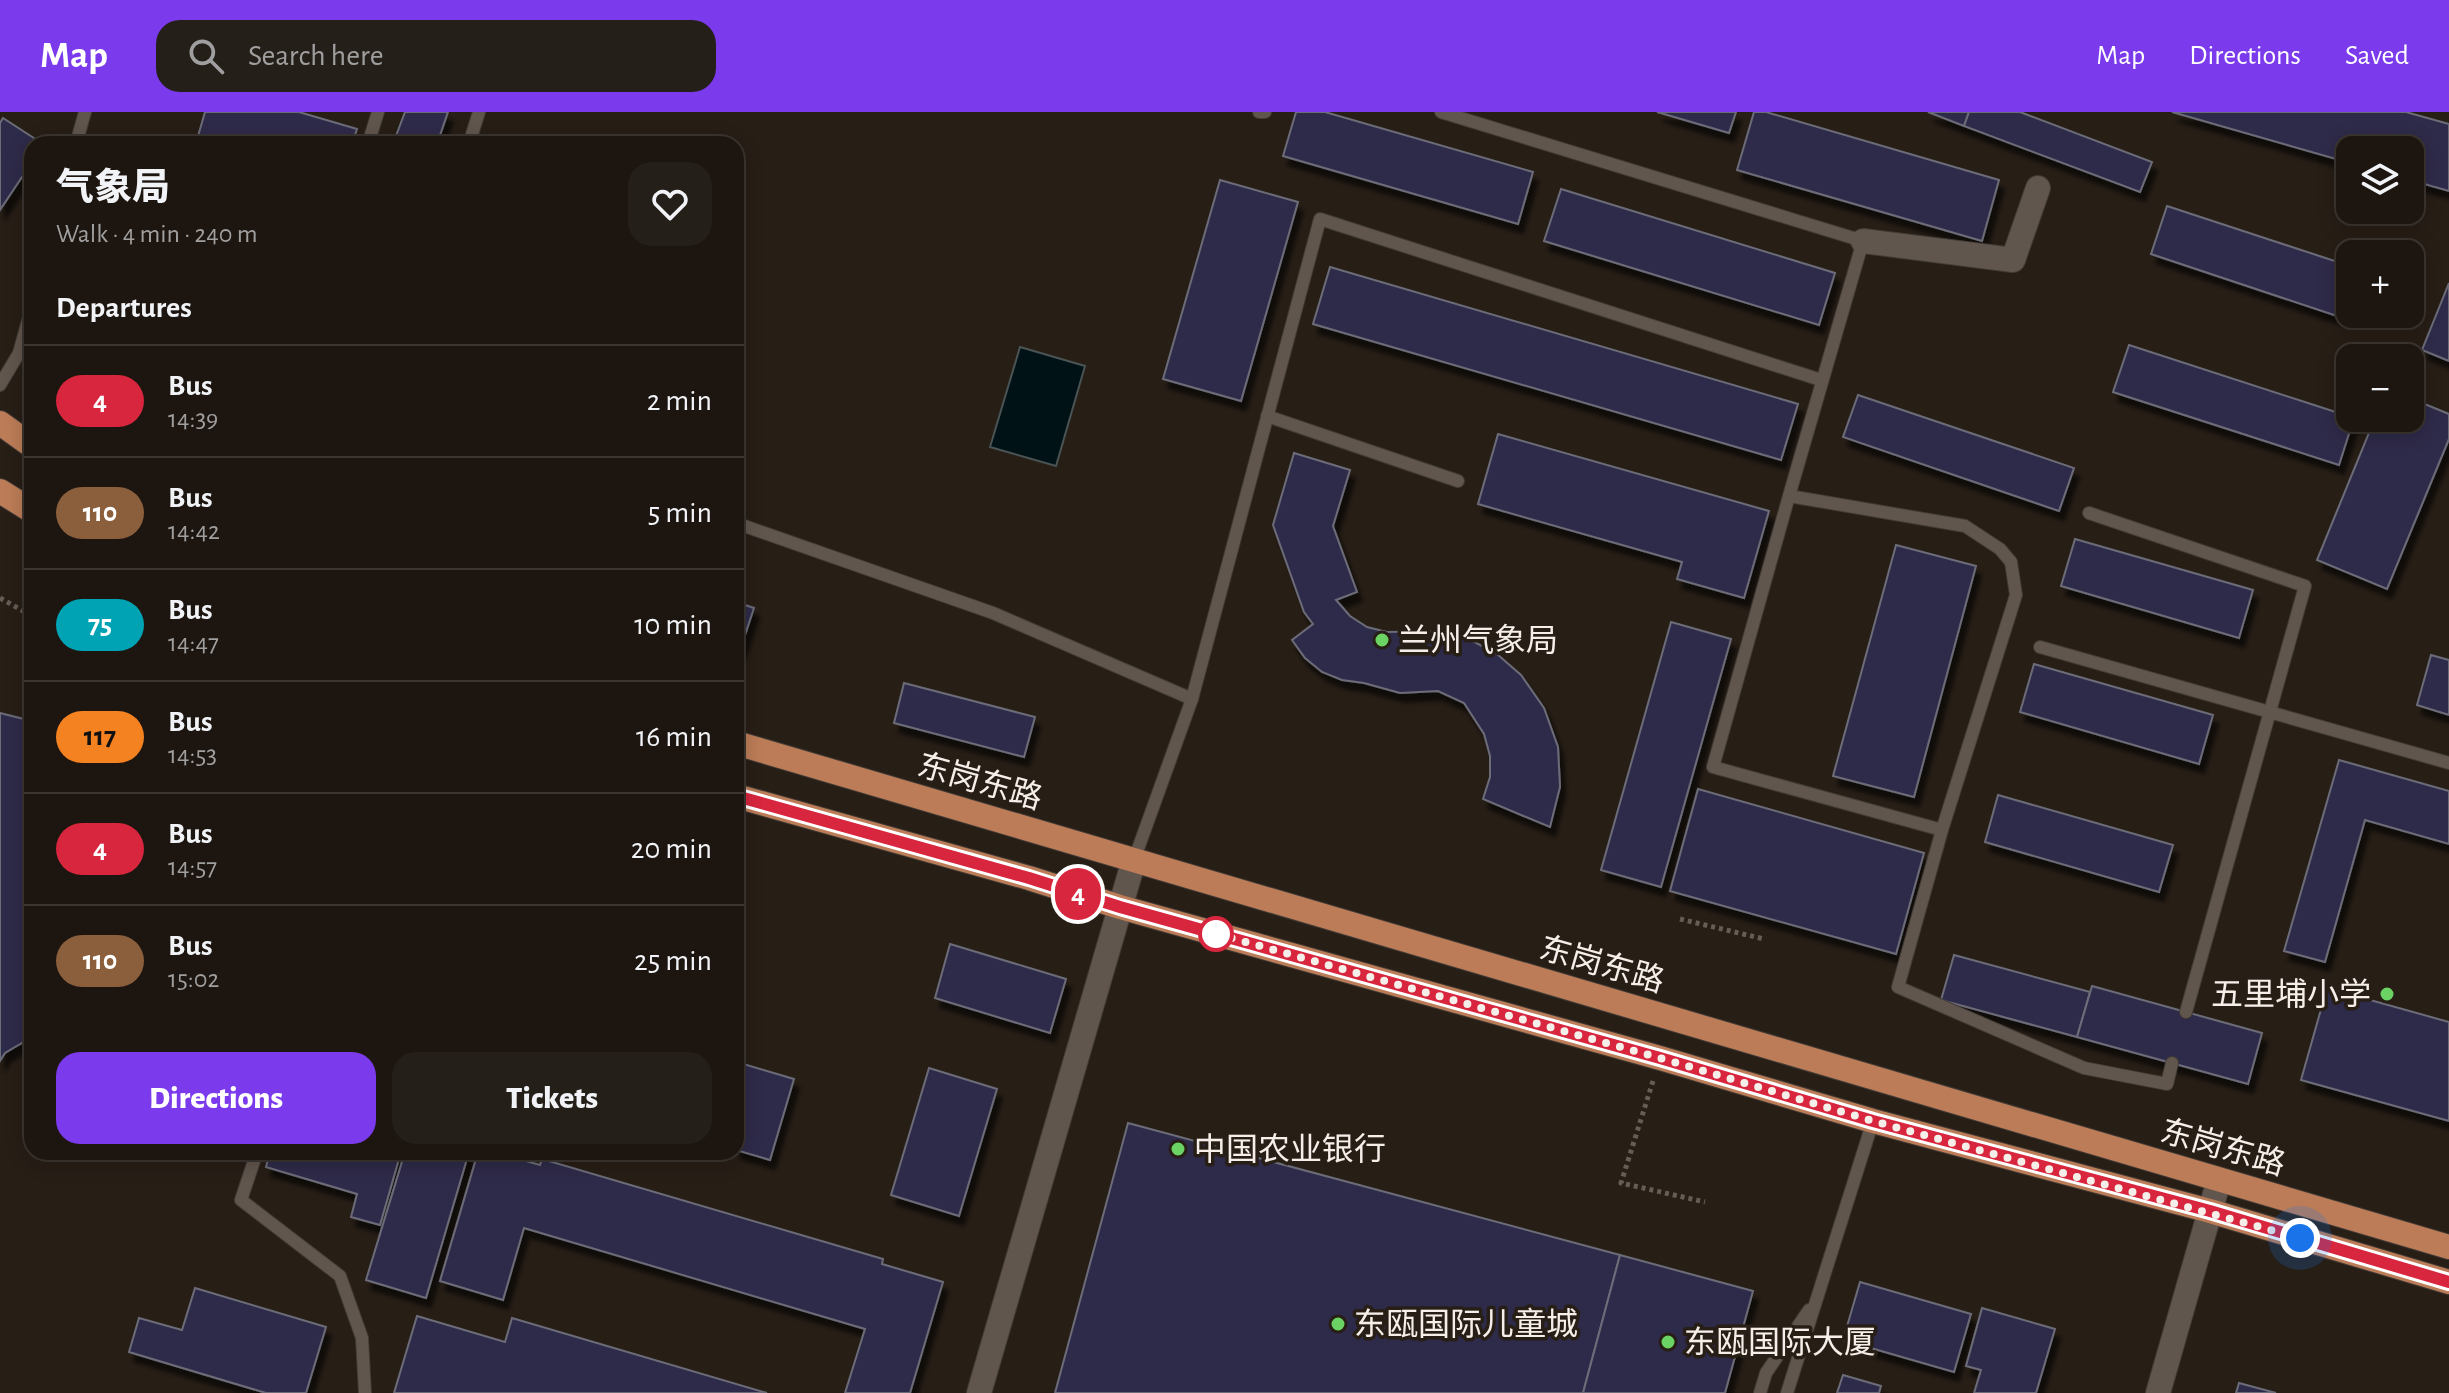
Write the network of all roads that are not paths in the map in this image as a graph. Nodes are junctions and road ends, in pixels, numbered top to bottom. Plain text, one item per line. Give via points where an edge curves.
1 (85, 112) edge
2 (378, 112) edge
3 (479, 112) edge
4 (1259, 112) edge
5 (1265, 112) edge
6 (1441, 112) edge
7 (78, 136) edge
8 (370, 136) edge
9 (472, 136) edge
10 (2038, 188) dead end
11 (1863, 241) junction
12 (24, 335) edge
13 (1821, 380) junction
14 (0, 385) edge
15 (1267, 416) junction
16 (0, 423) edge
17 (24, 440) edge
18 (1458, 481) dead end
19 (0, 491) edge
20 (1789, 496) junction
21 (24, 506) edge
22 (2089, 513) dead end
23 (744, 526) edge
24 (2040, 647) dead end
25 (1192, 699) junction
26 (2269, 712) junction
27 (744, 745) edge
28 (2449, 763) edge
29 (744, 798) edge
30 (1942, 830) junction
31 (1134, 860) junction
32 (1120, 907) junction
33 (2186, 1012) dead end
34 (2172, 1063) dead end
35 (1873, 1121) junction
36 (254, 1160) edge
37 (2219, 1180) junction
38 (2210, 1211) junction
39 (2449, 1247) edge
40 (2449, 1282) edge
41 (1815, 1301) junction
42 (365, 1393) edge
43 (979, 1393) edge
44 (1760, 1393) edge
45 (1787, 1393) edge
46 (2158, 1393) edge

1 - 7 lane
2 - 8 lane
3 - 9 lane
4 - 5 lane
6 - 11 lane
10 - 11 street via 2013,260
11 - 13 lane
12 - 14 lane
13 - 15 lane via 1320,219
13 - 20 lane
15 - 18 lane
15 - 25 lane
16 - 17 main road
19 - 21 main road
20 - 30 lane via 1965,526 2011,562 2016,595
20 - 30 lane via 1713,767
22 - 26 lane via 2305,586
23 - 25 lane via 993,613
24 - 26 lane
25 - 31 lane
26 - 28 lane
26 - 33 lane
27 - 31 main road, 东岗东路
29 - 32 main road, 东岗东路
30 - 34 lane via 1898,987 2084,1068 2167,1084
31 - 32 street
31 - 37 main road, 东岗东路
32 - 35 main road, 东岗东路
32 - 43 street
35 - 38 main road, 东岗东路
35 - 41 lane
36 - 42 lane via 241,1200 340,1276 362,1338
37 - 38 street
37 - 39 main road, 东岗东路
38 - 40 main road, 东岗东路
38 - 46 street
41 - 44 lane via 1766,1373
41 - 45 lane

